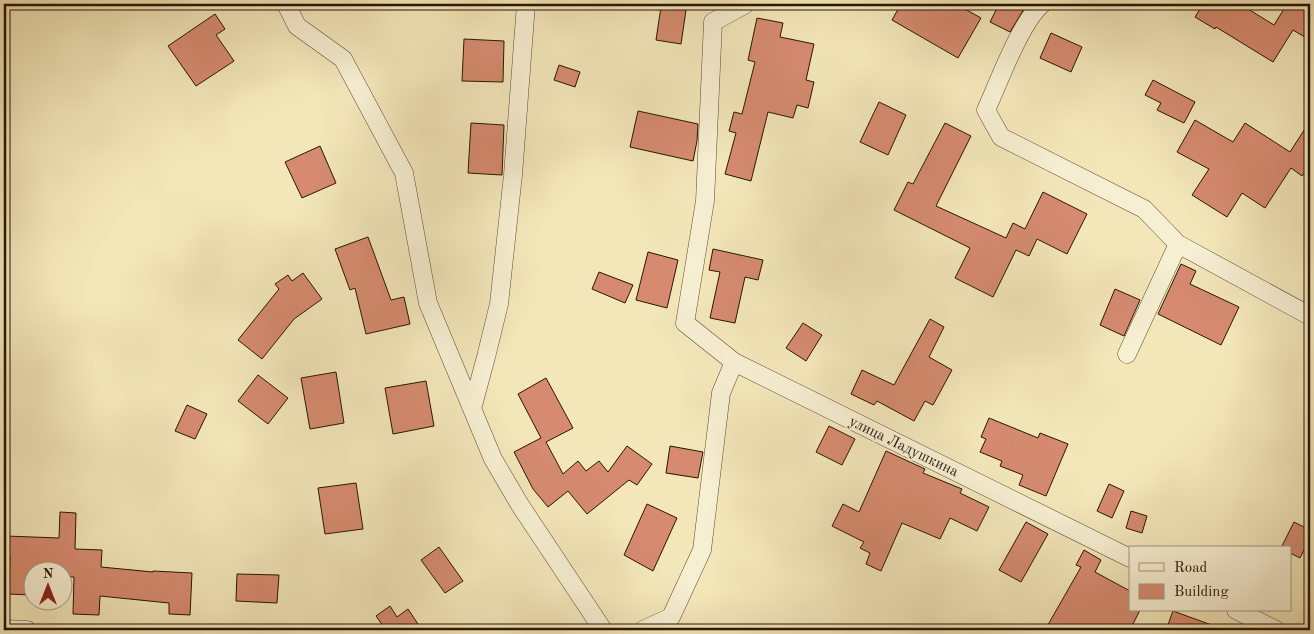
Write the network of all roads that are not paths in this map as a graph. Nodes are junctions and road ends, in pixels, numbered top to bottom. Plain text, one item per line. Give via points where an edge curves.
1 (286, 4) edge
2 (526, 4) edge
3 (744, 4) edge
4 (1042, 4) edge
5 (1178, 244) junction
6 (1310, 316) edge
7 (1127, 354) dead end
8 (734, 362) junction
9 (472, 409) junction
10 (1129, 558) edge
11 (1240, 612) edge
12 (4, 629) edge
13 (27, 630) edge
14 (603, 630) edge
15 (643, 630) edge
16 (1276, 630) edge

1 - 9 street via 297,26 344,59 404,173 428,303
2 - 9 street via 514,175 499,304
3 - 8 street, улица Ладушкина via 713,22 705,201 685,323
4 - 5 street via 1022,31 986,110 1001,137 1144,209
5 - 6 street
5 - 7 street
8 - 10 street, улица Ладушкина
8 - 15 street via 721,393 702,550 671,617
9 - 14 street via 493,459 515,497
11 - 16 street
12 - 13 street

